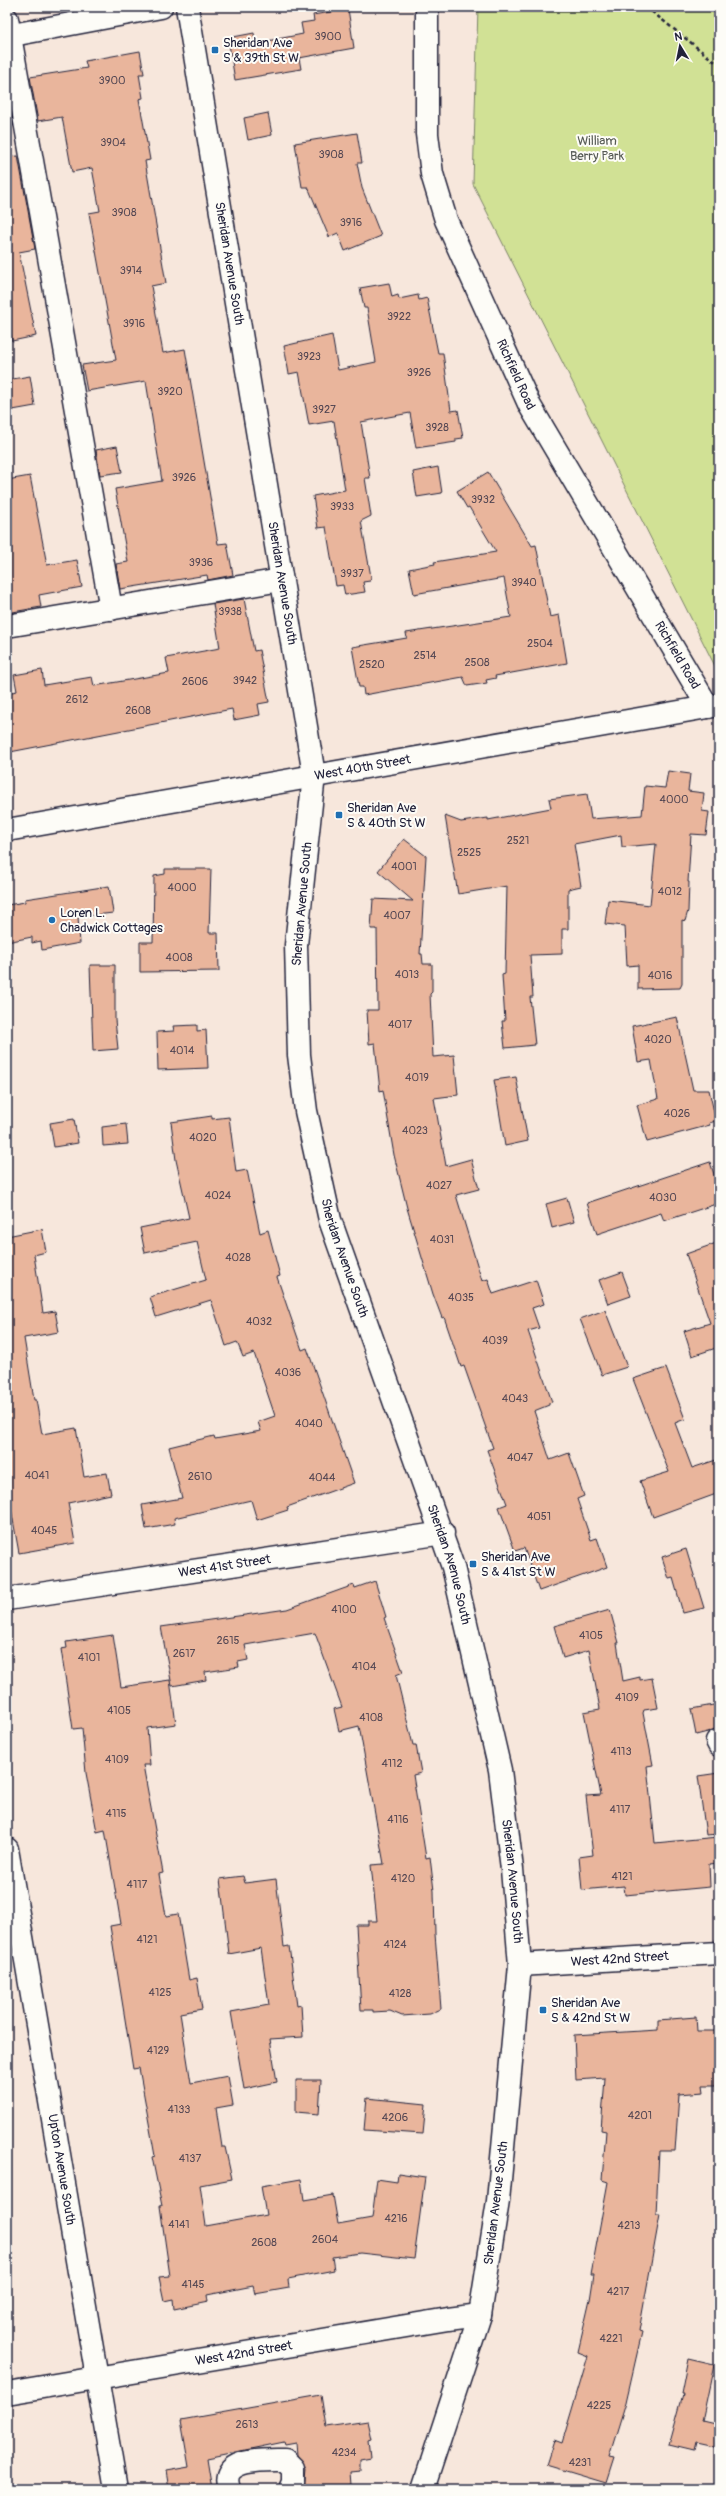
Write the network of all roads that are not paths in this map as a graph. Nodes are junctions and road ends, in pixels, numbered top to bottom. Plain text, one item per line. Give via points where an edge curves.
1 (161, 7) edge
2 (187, 7) edge
3 (427, 7) edge
4 (8, 30) edge
5 (281, 580) junction
6 (111, 609) junction
7 (7, 626) edge
8 (714, 706) edge
9 (314, 775) junction
10 (7, 830) edge
11 (443, 1533) junction
12 (7, 1599) edge
13 (7, 1849) edge
14 (719, 1953) edge
15 (520, 1965) junction
16 (480, 2315) junction
17 (98, 2377) junction
18 (7, 2393) edge
19 (116, 2489) edge
20 (229, 2489) edge
21 (290, 2489) edge
22 (423, 2489) edge

1 - 4 street
2 - 5 street, Sheridan Avenue South
3 - 8 street, Richfield Road via 427,134 432,174 446,220 530,406
4 - 6 street
5 - 6 street
5 - 9 street, Sheridan Avenue South
6 - 7 street
8 - 9 street, West 40th Street
9 - 10 street, West 40th Street
9 - 11 street, Sheridan Avenue South via 296,945 299,1055 306,1111 330,1220
11 - 12 street, West 41st Street
11 - 15 street, Sheridan Avenue South via 500,1770
13 - 17 street, Upton Avenue South
14 - 15 street, West 42nd Street
15 - 16 street, Sheridan Avenue South via 498,2201
16 - 17 street, West 42nd Street
16 - 22 street, Sheridan Avenue South
17 - 18 street, West 42nd Street
17 - 19 street, Upton Avenue South
20 - 21 street via 226,2481 230,2471 241,2462 285,2460 293,2468

